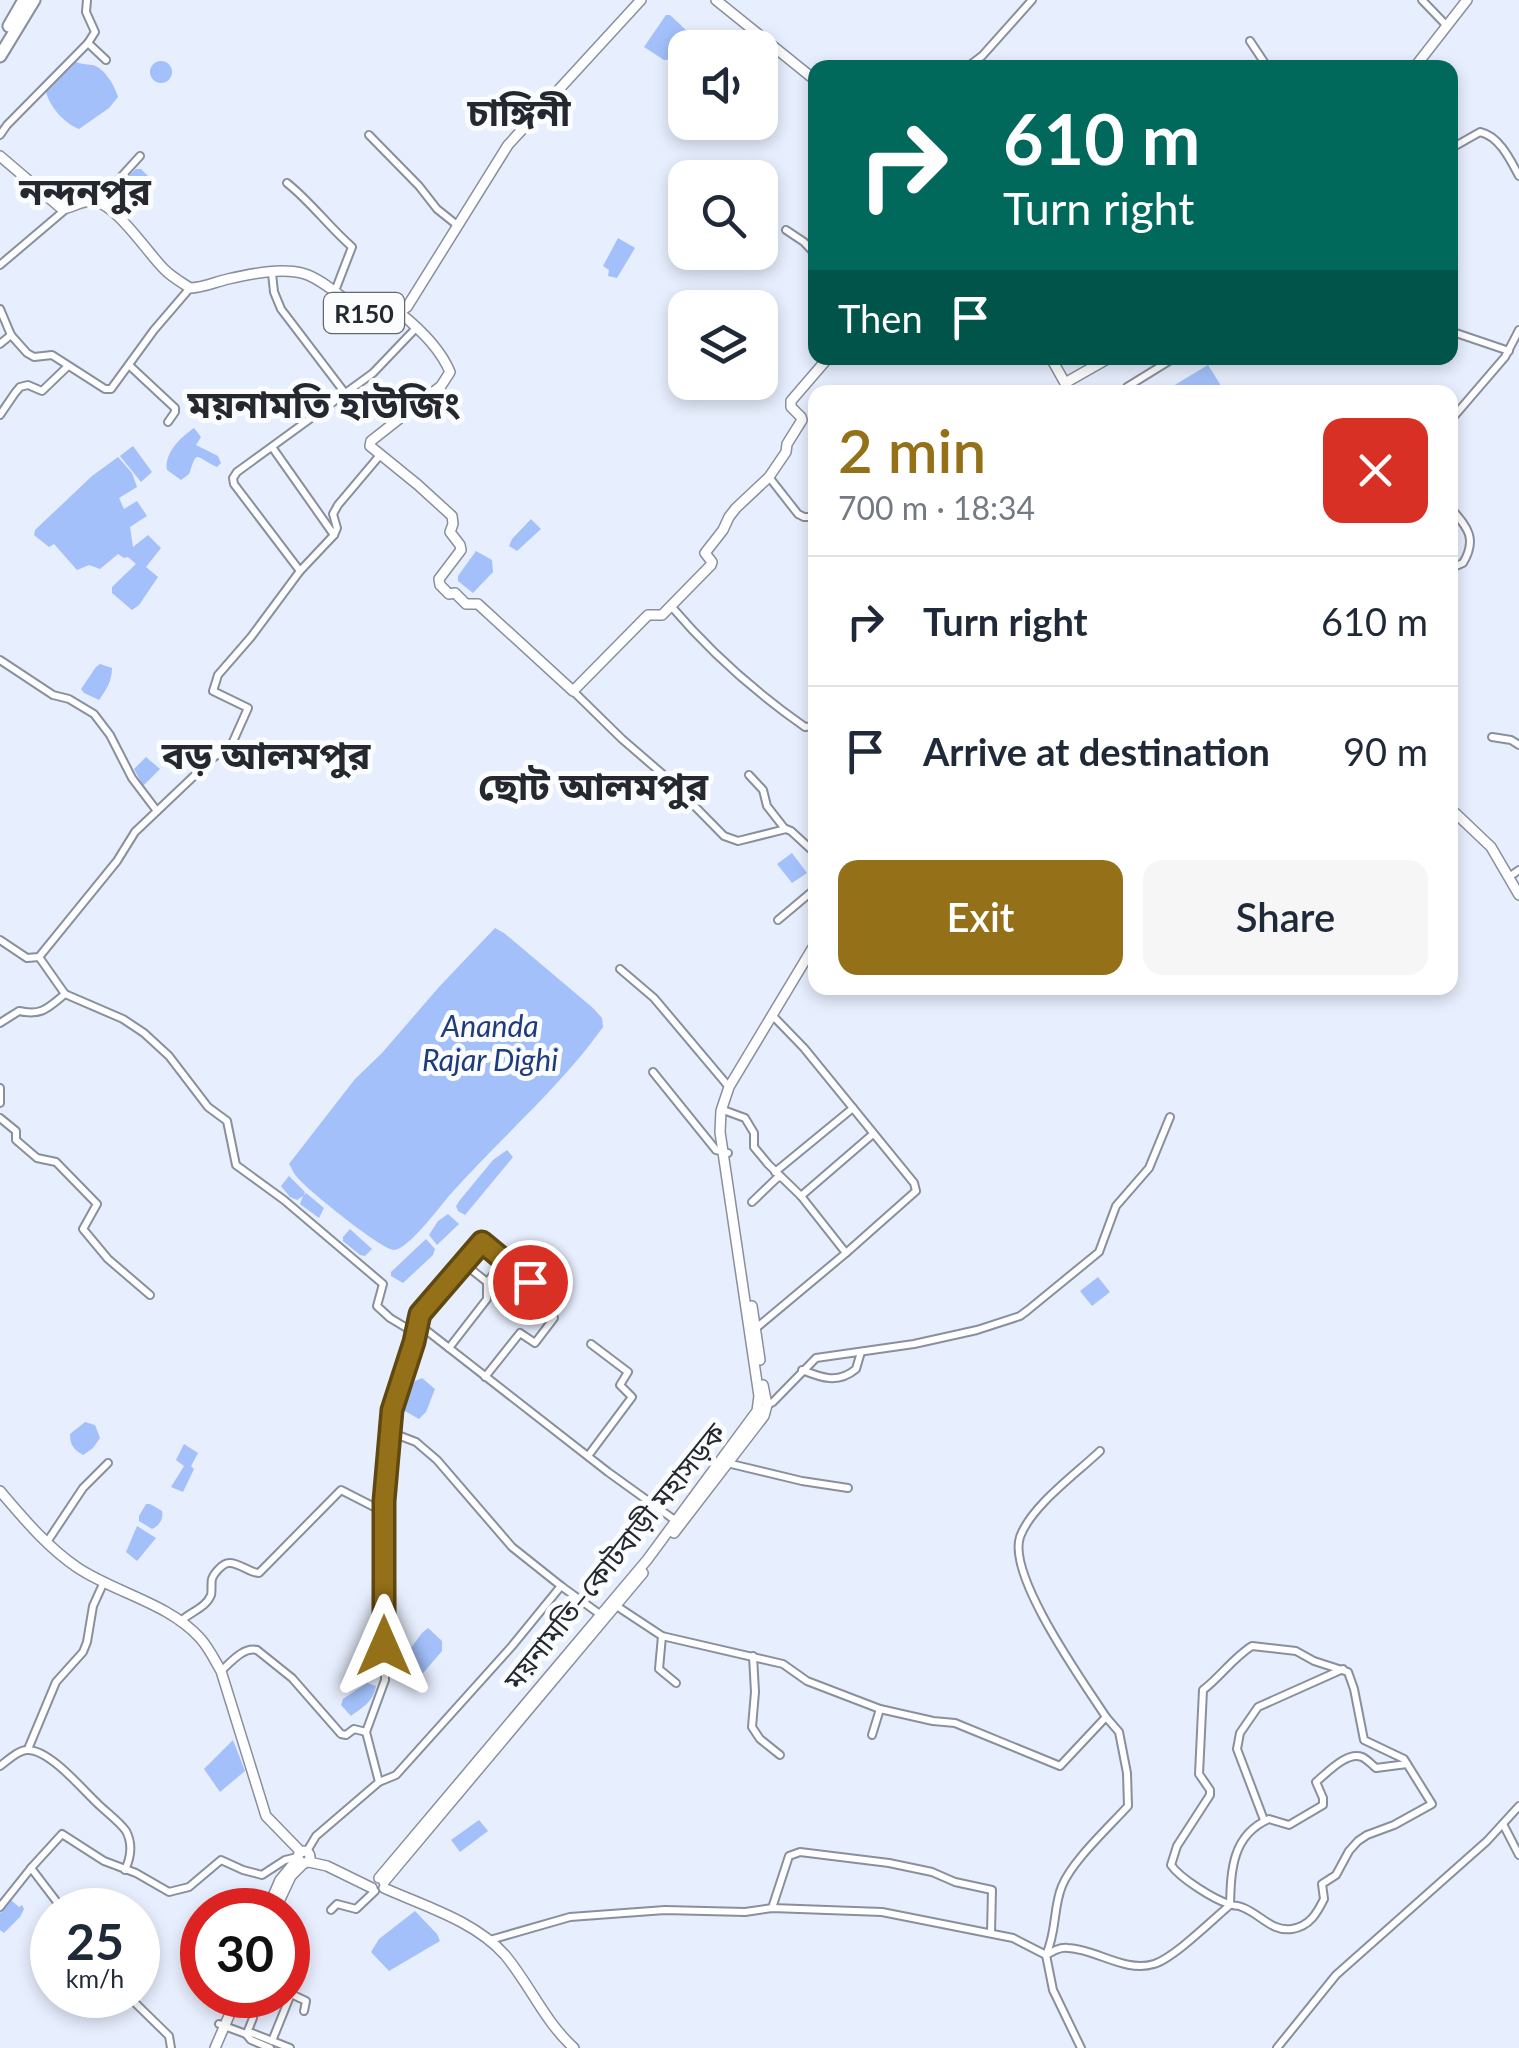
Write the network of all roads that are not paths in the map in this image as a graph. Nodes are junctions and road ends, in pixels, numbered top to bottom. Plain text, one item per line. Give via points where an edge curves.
1 (24, 0) edge
2 (34, 0) edge
3 (87, 0) edge
4 (641, 0) edge
5 (716, 0) edge
6 (1032, 0) edge
7 (1422, 0) edge
8 (1467, 0) edge
9 (1447, 26) junction
10 (1250, 41) dead end
11 (88, 42) junction
12 (0, 52) edge
13 (106, 60) dead end
14 (977, 60) edge
15 (1263, 60) edge
16 (1420, 60) edge
17 (808, 74) edge
18 (0, 134) edge
19 (369, 135) dead end
20 (1458, 144) edge
21 (0, 156) edge
22 (140, 156) dead end
23 (1519, 176) edge
24 (287, 183) dead end
25 (98, 202) junction
26 (66, 210) junction
27 (457, 225) junction
28 (786, 230) dead end
29 (808, 248) edge
30 (0, 265) edge
31 (272, 272) junction
32 (190, 288) junction
33 (336, 291) junction
34 (0, 309) edge
35 (400, 312) junction
36 (418, 327) junction
37 (1519, 330) edge
38 (1458, 334) edge
39 (11, 336) junction
40 (0, 344) edge
41 (1509, 351) junction
42 (822, 365) edge
43 (1099, 365) edge
44 (1163, 365) edge
45 (68, 366) junction
46 (130, 366) junction
47 (1072, 385) edge
48 (1130, 385) edge
49 (345, 393) junction
50 (1458, 411) edge
51 (0, 414) edge
52 (168, 422) dead end
53 (272, 447) junction
54 (381, 454) junction
55 (769, 477) junction
56 (808, 516) edge
57 (1458, 518) edge
58 (334, 534) junction
59 (1458, 565) edge
60 (300, 571) junction
61 (671, 606) junction
62 (0, 660) edge
63 (572, 691) junction
64 (808, 727) edge
65 (1492, 738) dead end
66 (1519, 745) edge
67 (749, 776) dead end
68 (157, 811) junction
69 (1458, 816) edge
70 (786, 830) junction
71 (808, 847) edge
72 (1519, 870) edge
73 (1509, 877) junction
74 (1519, 894) edge
75 (808, 895) edge
76 (778, 920) dead end
77 (0, 940) edge
78 (38, 957) junction
79 (808, 957) edge
80 (808, 965) edge
81 (620, 969) dead end
82 (65, 994) junction
83 (775, 1016) junction
84 (0, 1024) edge
85 (653, 1072) dead end
86 (729, 1087) junction
87 (0, 1088) edge
88 (0, 1103) edge
89 (852, 1108) junction
90 (726, 1111) junction
91 (1170, 1117) dead end
92 (0, 1118) edge
93 (873, 1134) junction
94 (725, 1153) junction
95 (779, 1175) junction
96 (801, 1196) junction
97 (752, 1202) dead end
98 (846, 1254) junction
99 (506, 1261) junction
100 (463, 1263) junction
101 (487, 1282) junction
102 (150, 1296) dead end
103 (510, 1314) dead end
104 (554, 1318) dead end
105 (418, 1323) junction
106 (752, 1329) junction
107 (416, 1333) junction
108 (591, 1344) dead end
109 (449, 1348) junction
110 (860, 1352) junction
111 (802, 1370) junction
112 (485, 1377) junction
113 (763, 1404) junction
114 (390, 1432) junction
115 (1100, 1451) dead end
116 (588, 1456) junction
117 (726, 1462) junction
118 (108, 1463) dead end
119 (848, 1488) dead end
120 (0, 1491) edge
121 (384, 1512) junction
122 (676, 1521) junction
123 (46, 1543) junction
124 (104, 1584) junction
125 (562, 1586) junction
126 (614, 1604) junction
127 (600, 1615) junction
128 (180, 1622) junction
129 (662, 1636) junction
130 (753, 1656) junction
131 (1343, 1669) junction
132 (221, 1671) junction
133 (676, 1683) dead end
134 (880, 1709) junction
135 (524, 1711) junction
136 (1106, 1718) junction
137 (366, 1732) junction
138 (872, 1735) dead end
139 (28, 1749) junction
140 (780, 1754) dead end
141 (1407, 1764) junction
142 (0, 1766) edge
143 (378, 1782) junction
144 (1519, 1806) edge
145 (1264, 1820) junction
146 (1503, 1824) junction
147 (1519, 1855) edge
148 (304, 1857) junction
149 (30, 1868) junction
150 (125, 1870) junction
151 (377, 1885) junction
152 (46, 1888) edge
153 (284, 1888) edge
154 (1230, 1905) junction
155 (0, 1907) edge
156 (772, 1908) junction
157 (331, 1910) dead end
158 (991, 1933) junction
159 (489, 1940) junction
160 (1046, 1955) junction
161 (149, 2018) edge
162 (224, 2018) edge
163 (253, 2018) dead end
164 (280, 2018) edge
165 (221, 2025) junction
166 (246, 2034) junction
167 (271, 2044) edge
168 (171, 2048) edge
169 (212, 2048) edge
170 (290, 2048) edge
171 (574, 2048) edge
172 (1081, 2048) edge
173 (1277, 2048) edge

1 - 12 highway
2 - 12 highway
3 - 11 street via 95,32
4 - 27 main road, R150 via 508,145
5 - 17 main road
6 - 14 street
7 - 9 street
8 - 9 main road
9 - 16 main road
10 - 15 street
11 - 13 street
11 - 18 street
19 - 27 street
20 - 23 street via 1488,133
21 - 26 main road
22 - 25 street
24 - 33 street via 352,246
25 - 26 main road
25 - 32 main road
26 - 30 street
27 - 35 main road, R150
28 - 29 street
31 - 32 main road, R150
31 - 33 main road, R150 via 304,274
31 - 49 street via 281,309
32 - 46 street
33 - 35 main road, R150 via 370,316
34 - 39 street
35 - 36 main road
36 - 49 street
36 - 54 main road via 450,372 371,440
37 - 41 street
38 - 41 street
39 - 40 street
39 - 45 street via 34,357 52,355
41 - 50 street
42 - 55 main road via 791,402 801,422
43 - 47 main road
44 - 48 street
45 - 46 street via 112,389
45 - 51 street via 42,391 20,387
46 - 52 street via 174,408
49 - 53 street
53 - 58 street
53 - 60 street via 232,478
54 - 58 street via 338,505
54 - 63 main road via 452,516 450,532 461,550 440,585 466,604 478,604
55 - 56 street via 798,514
55 - 61 main road via 729,516 704,553 712,564
57 - 59 street via 1471,536
58 - 60 street
60 - 68 street via 212,689 248,708 234,742
61 - 63 main road via 662,615 648,615
61 - 64 street via 746,683
62 - 68 street via 94,714
63 - 70 street via 724,836 738,841
65 - 66 street
67 - 70 street
68 - 78 street
69 - 73 main road
70 - 71 street
72 - 73 street
73 - 74 main road
75 - 76 street
77 - 78 street via 27,958
78 - 82 street
79 - 83 main road
80 - 83 main road
81 - 86 street via 654,998
82 - 84 street via 42,1012 19,1011
82 - 107 street via 123,1019 169,1056 227,1121 236,1165 383,1284 378,1306
83 - 86 main road
83 - 89 street
83 - 90 main road
85 - 94 street
86 - 94 main road via 721,1112
87 - 88 street
89 - 93 street
89 - 95 street
90 - 94 main road
90 - 95 street via 745,1118 752,1145
91 - 110 street via 1149,1168 1116,1206 1098,1252 1028,1310 977,1330
92 - 102 street via 16,1131 16,1140 37,1158 56,1162 98,1204 83,1229
93 - 96 street
93 - 98 street via 916,1190
94 - 106 main road
95 - 96 street
95 - 97 street
96 - 98 street
98 - 106 street
99 - 100 street via 482,1242
99 - 101 street
99 - 103 street via 532,1284
100 - 101 street
100 - 105 street
101 - 109 street via 487,1299
104 - 112 street via 534,1343 520,1333
105 - 107 street
105 - 109 street
106 - 113 main road
107 - 114 street
108 - 116 street via 628,1372 620,1385 632,1397
109 - 112 street
110 - 111 street via 816,1358
110 - 111 street via 856,1369 839,1379
111 - 113 street via 774,1402
112 - 116 street
113 - 117 main road, ময়নামতি–কোটবাড়ী মহাসড়ক via 764,1416
113 - 122 main road, ময়নামতি–কোটবাড়ী মহাসড়ক
114 - 121 street
114 - 125 street via 437,1460 512,1547
115 - 136 street via 1041,1506 1018,1541 1042,1617
116 - 122 street
117 - 119 street
117 - 126 main road, ময়নামতি–কোটবাড়ী মহাসড়ক
118 - 123 street
120 - 123 main road
121 - 128 street via 340,1490 259,1574 224,1564 211,1580 211,1595
121 - 137 street via 385,1680
122 - 126 main road, ময়নামতি–কোটবাড়ী মহাসড়ক
123 - 124 main road
124 - 128 main road
124 - 139 street via 83,1652 56,1682
125 - 127 street
125 - 143 street via 396,1774
126 - 127 main road, ময়নামতি–কোটবাড়ী মহাসড়ক
126 - 129 street
126 - 135 main road, ময়নামতি–কোটবাড়ী মহাসড়ক
127 - 135 main road, ময়নামতি–কোটবাড়ী মহাসড়ক
128 - 132 main road
129 - 130 street
129 - 133 street via 659,1669
130 - 134 street
130 - 140 street via 752,1726
131 - 141 street via 1354,1688 1364,1740
131 - 145 street via 1258,1706 1240,1733 1236,1748
131 - 154 street via 1296,1651 1252,1646 1203,1690 1198,1774 1210,1795 1176,1846 1172,1864
132 - 137 street via 250,1648 257,1650 341,1734
132 - 148 main road via 266,1816
134 - 136 street via 955,1723 1060,1766
134 - 138 street
135 - 151 main road, ময়নামতি–কোটবাড়ী মহাসড়ক
136 - 160 street via 1119,1732 1128,1806 1061,1886
137 - 143 street
139 - 142 street
139 - 150 street via 72,1776 125,1830
141 - 145 street via 1376,1768 1353,1756 1316,1782 1324,1801 1312,1812 1288,1825
141 - 154 street via 1432,1805 1358,1841 1322,1884 1324,1898 1312,1920 1278,1929
143 - 148 street via 316,1836
144 - 146 street
145 - 154 street via 1235,1852
146 - 147 street
146 - 173 street via 1336,1976
148 - 150 street via 284,1860 264,1875 221,1860 189,1886 169,1892
148 - 151 main road
148 - 153 main road
149 - 150 street via 62,1834
149 - 152 street
149 - 155 street
151 - 157 street via 356,1910 337,1904
151 - 159 main road
154 - 160 street via 1151,1966 1070,1948
156 - 158 street via 882,1912
156 - 158 street via 789,1856 844,1856 992,1890
156 - 159 street via 570,1917
158 - 160 street
159 - 171 main road
160 - 172 street via 1052,1990
161 - 168 street via 169,2036
162 - 165 main road
163 - 166 street
164 - 167 street
165 - 166 street
165 - 169 main road
166 - 167 street
167 - 170 street

